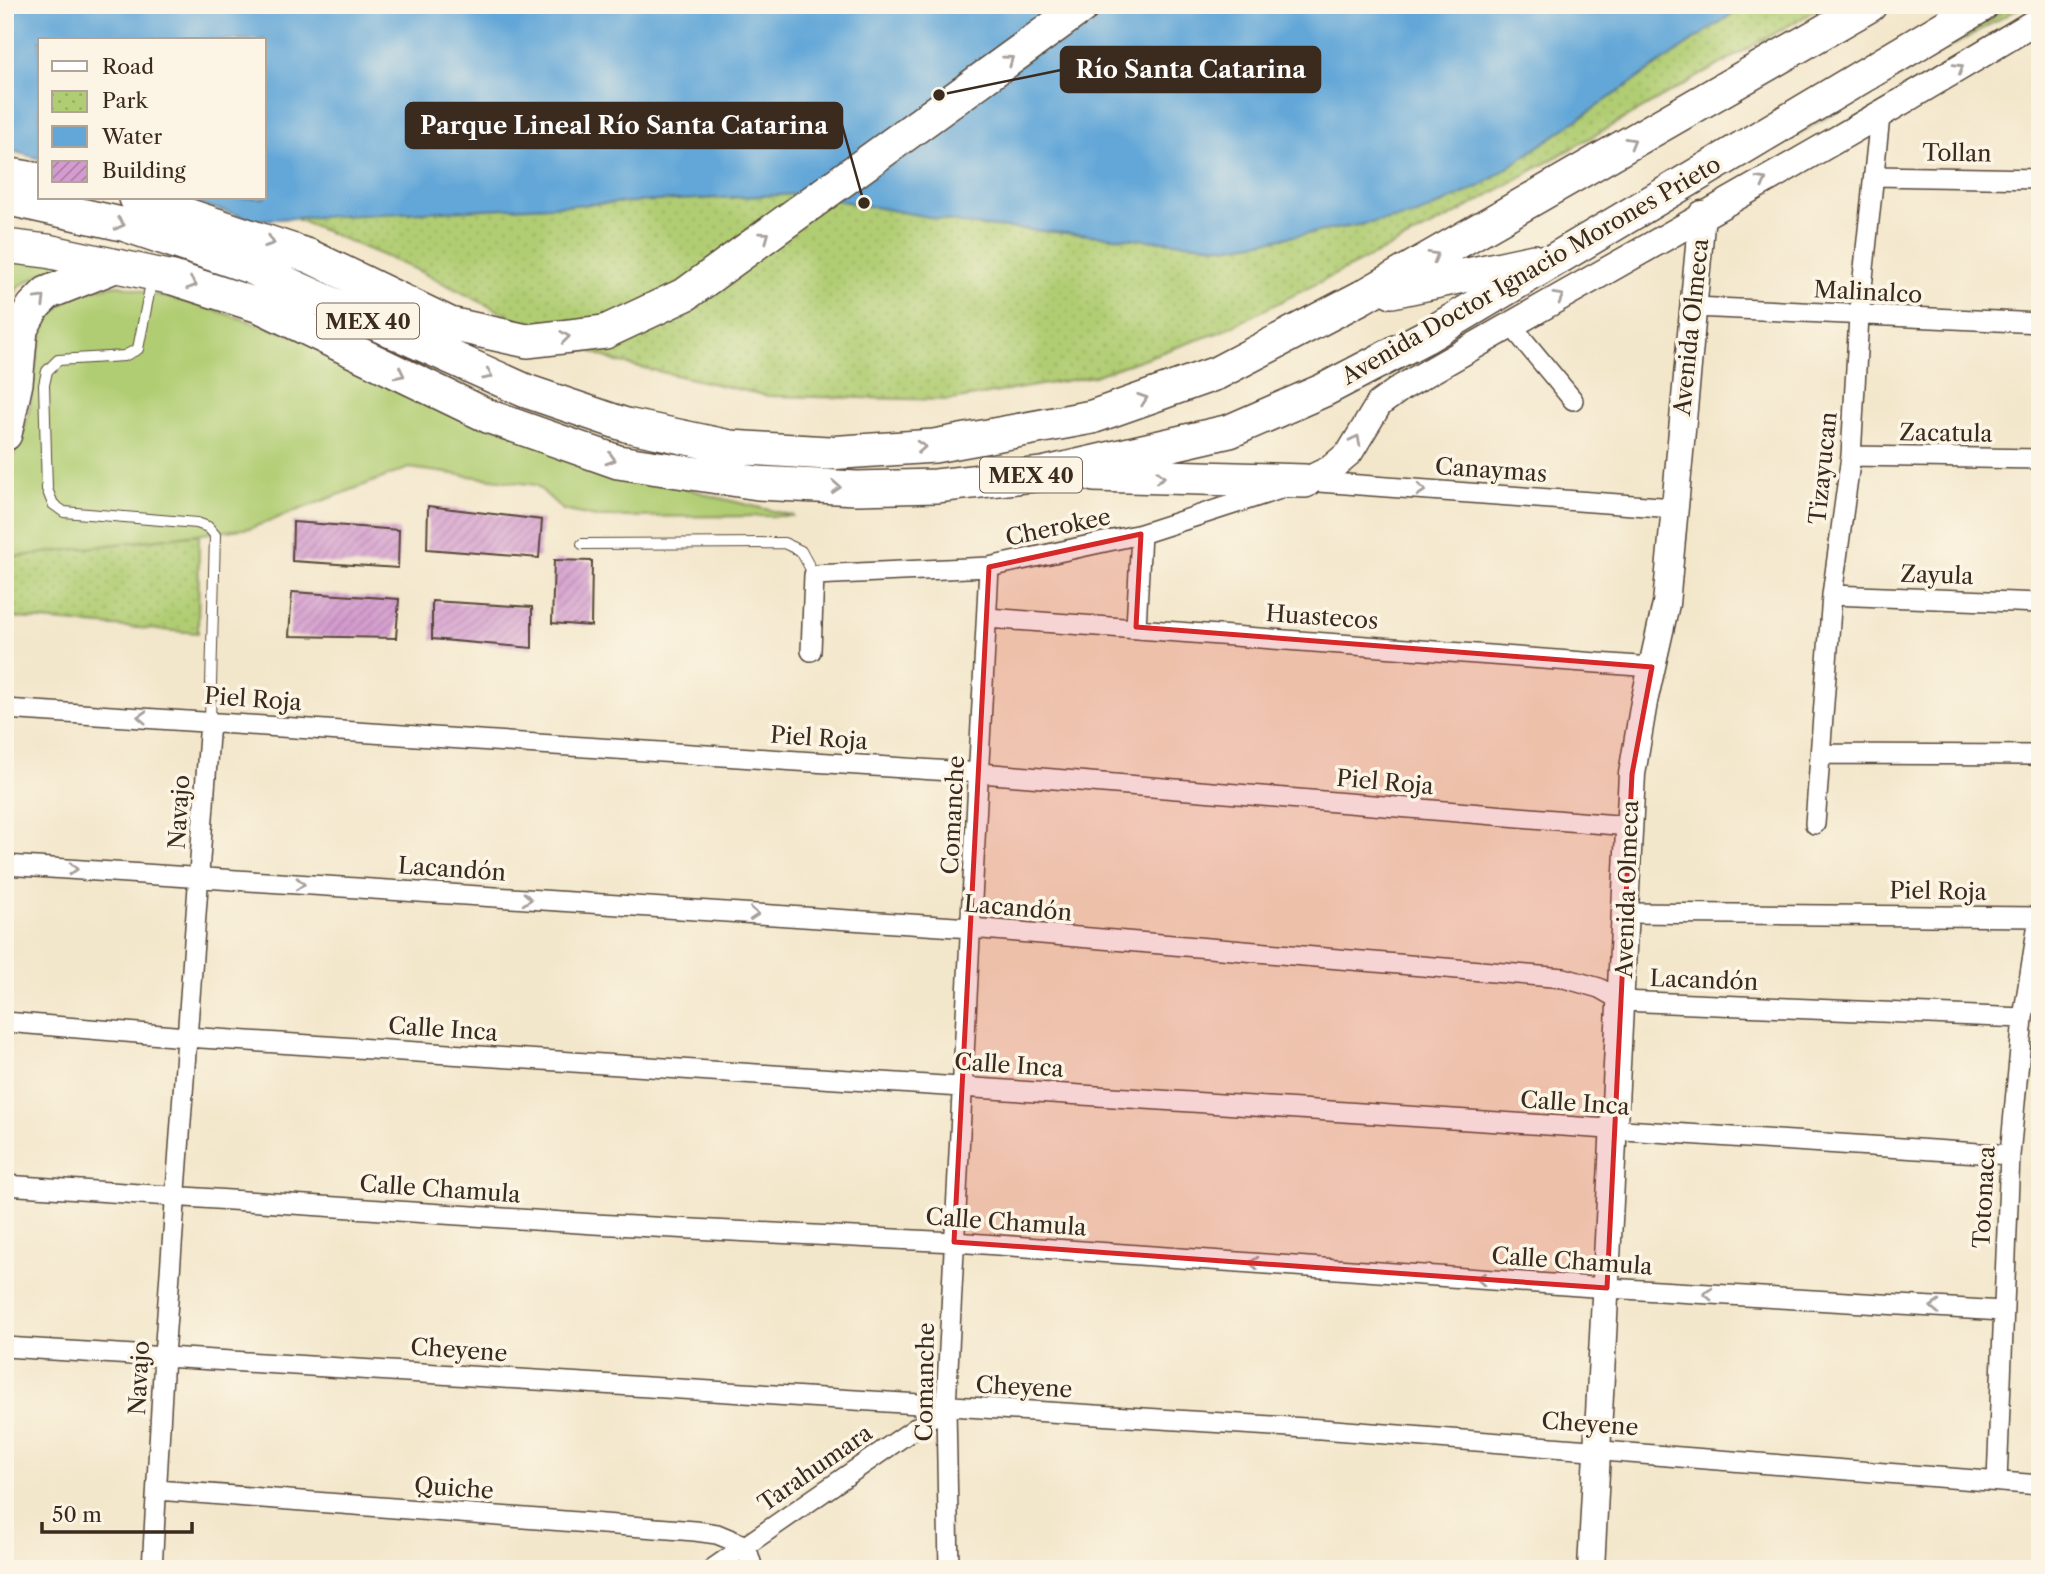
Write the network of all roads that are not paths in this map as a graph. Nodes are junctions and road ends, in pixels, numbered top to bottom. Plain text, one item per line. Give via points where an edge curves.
1 (1084, 5) edge
2 (1870, 5) edge
3 (1982, 5) edge
4 (2040, 19) edge
5 (1880, 116) junction
6 (5, 174) edge
7 (1874, 176) junction
8 (2040, 178) edge
9 (38, 180) edge
10 (5, 198) edge
11 (142, 200) edge
12 (1702, 214) junction
13 (5, 246) edge
14 (1562, 255) junction
15 (115, 266) junction
16 (152, 274) junction
17 (1362, 297) junction
18 (1694, 307) junction
19 (1859, 316) junction
20 (2040, 323) edge
21 (1511, 324) junction
22 (1573, 400) dead end
23 (5, 434) edge
24 (1851, 456) junction
25 (2040, 459) edge
26 (1042, 474) junction
27 (1305, 481) junction
28 (1674, 508) junction
29 (1141, 534) junction
30 (582, 544) dead end
31 (989, 567) junction
32 (814, 575) junction
33 (1832, 596) junction
34 (2040, 603) edge
35 (987, 618) junction
36 (1136, 627) junction
37 (811, 651) dead end
38 (1652, 667) junction
39 (5, 709) edge
40 (210, 721) junction
41 (1822, 754) junction
42 (2040, 755) edge
43 (981, 773) junction
44 (1815, 824) dead end
45 (1629, 826) junction
46 (5, 865) edge
47 (199, 877) junction
48 (1627, 913) junction
49 (2039, 917) edge
50 (971, 928) junction
51 (1622, 1001) junction
52 (2023, 1018) junction
53 (5, 1022) edge
54 (186, 1037) junction
55 (963, 1086) junction
56 (1614, 1131) junction
57 (2010, 1155) junction
58 (5, 1185) edge
59 (176, 1195) junction
60 (954, 1242) junction
61 (1607, 1288) junction
62 (2003, 1311) junction
63 (5, 1347) edge
64 (163, 1356) junction
65 (946, 1407) junction
66 (1596, 1449) junction
67 (1997, 1481) junction
68 (2040, 1485) edge
69 (157, 1490) junction
70 (746, 1546) junction
71 (152, 1569) edge
72 (712, 1569) edge
73 (753, 1569) edge
74 (949, 1569) edge
75 (1591, 1569) edge

11 -> 1 highway via 309,256 450,324 527,341 605,332 685,294
17 -> 2 highway, MEX 40
3 - 14 highway, Avenida Doctor Ignacio Morones Prieto / MEX 40
5 -> 4 street, Avenida Doctor Ignacio Morones Prieto
5 - 7 street, Tizayucan
12 -> 5 street, Avenida Doctor Ignacio Morones Prieto
6 - 9 highway
7 - 8 street, Tollan
7 - 19 street, Tizayucan
10 -> 17 highway, MEX 40 via 126,225 248,266 526,391 626,425 730,447 828,453 934,446 1093,417 1217,373
12 - 18 street, Avenida Olmeca
21 -> 12 street, Avenida Doctor Ignacio Morones Prieto
13 - 15 highway, Avenida Doctor Ignacio Morones Prieto / MEX 40
14 - 17 highway
14 - 26 highway, Avenida Doctor Ignacio Morones Prieto / MEX 40 via 1425,337 1324,390 1230,430
15 - 16 highway, Avenida Doctor Ignacio Morones Prieto / MEX 40
23 -> 15 highway via 21,329 33,307 56,288
16 -> 26 highway, Avenida Doctor Ignacio Morones Prieto / MEX 40 via 260,306 490,417 618,462 758,483 857,488 936,486
16 - 40 lane, Navajo via 138,349 124,356 58,360 47,371 47,489 53,504 64,512 197,523 215,535
18 - 19 street, Malinalco
18 - 28 street, Avenida Olmeca
19 - 20 street, Malinalco
19 - 24 street, Tizayucan
21 - 22 street
27 -> 21 street, Avenida Doctor Ignacio Morones Prieto via 1350,452 1379,404
24 - 25 street, Zacatula
24 - 33 street, Tizayucan
26 -> 27 highway
27 -> 28 street, Canaymas
27 - 29 street, Cherokee
28 - 38 street, Avenida Olmeca via 1666,604
29 - 31 street, Cherokee
29 - 36 street
30 - 32 lane via 784,543 801,551
31 - 32 street, Cherokee
31 - 35 street, Comanche
32 - 37 street
33 - 34 street, Zayula
33 - 41 street, Tizayucan
35 - 36 street, Huastecos
35 - 43 street, Comanche
36 - 38 street, Huastecos
38 - 45 street, Avenida Olmeca via 1638,737
40 -> 39 street, Piel Roja
40 - 43 street, Piel Roja
40 - 47 street, Navajo
41 - 42 street
41 - 44 street, Tizayucan
43 - 45 street, Piel Roja
43 - 50 street, Comanche
45 - 48 street, Avenida Olmeca
46 -> 47 street, Lacandón
47 -> 50 street, Lacandón
47 - 54 street, Navajo
48 - 49 street, Piel Roja
48 - 51 street, Avenida Olmeca
49 - 52 street, Totonaca
50 - 51 street, Lacandón via 1564,978 1600,988
50 - 55 street, Comanche
51 - 52 street, Lacandón
51 - 56 street, Avenida Olmeca
52 - 57 street, Totonaca
53 - 54 street, Calle Inca
54 - 55 street, Calle Inca
54 - 59 street, Navajo
55 - 56 street, Calle Inca
55 - 60 street, Comanche
56 - 57 street, Calle Inca
56 - 61 street, Avenida Olmeca
57 - 62 street, Totonaca
58 - 59 street, Calle Chamula
59 - 60 street, Calle Chamula via 594,1224
59 - 64 street, Navajo
61 -> 60 street, Calle Chamula
60 - 65 street, Comanche
62 -> 61 street, Calle Chamula
61 - 66 street, Avenida Olmeca
62 - 67 street, Totonaca
63 - 64 street, Cheyene
64 - 65 street, Cheyene
64 - 69 street, Navajo
65 - 66 street, Cheyene
65 - 70 street, Tarahumara
65 - 74 street, Comanche
66 - 67 street, Cheyene
66 - 75 street, Avenida Olmeca
67 - 68 street, Cheyene
69 - 70 street, Quiche via 695,1531
69 - 71 street, Navajo
70 - 72 street, Tarahumara
70 - 73 street

